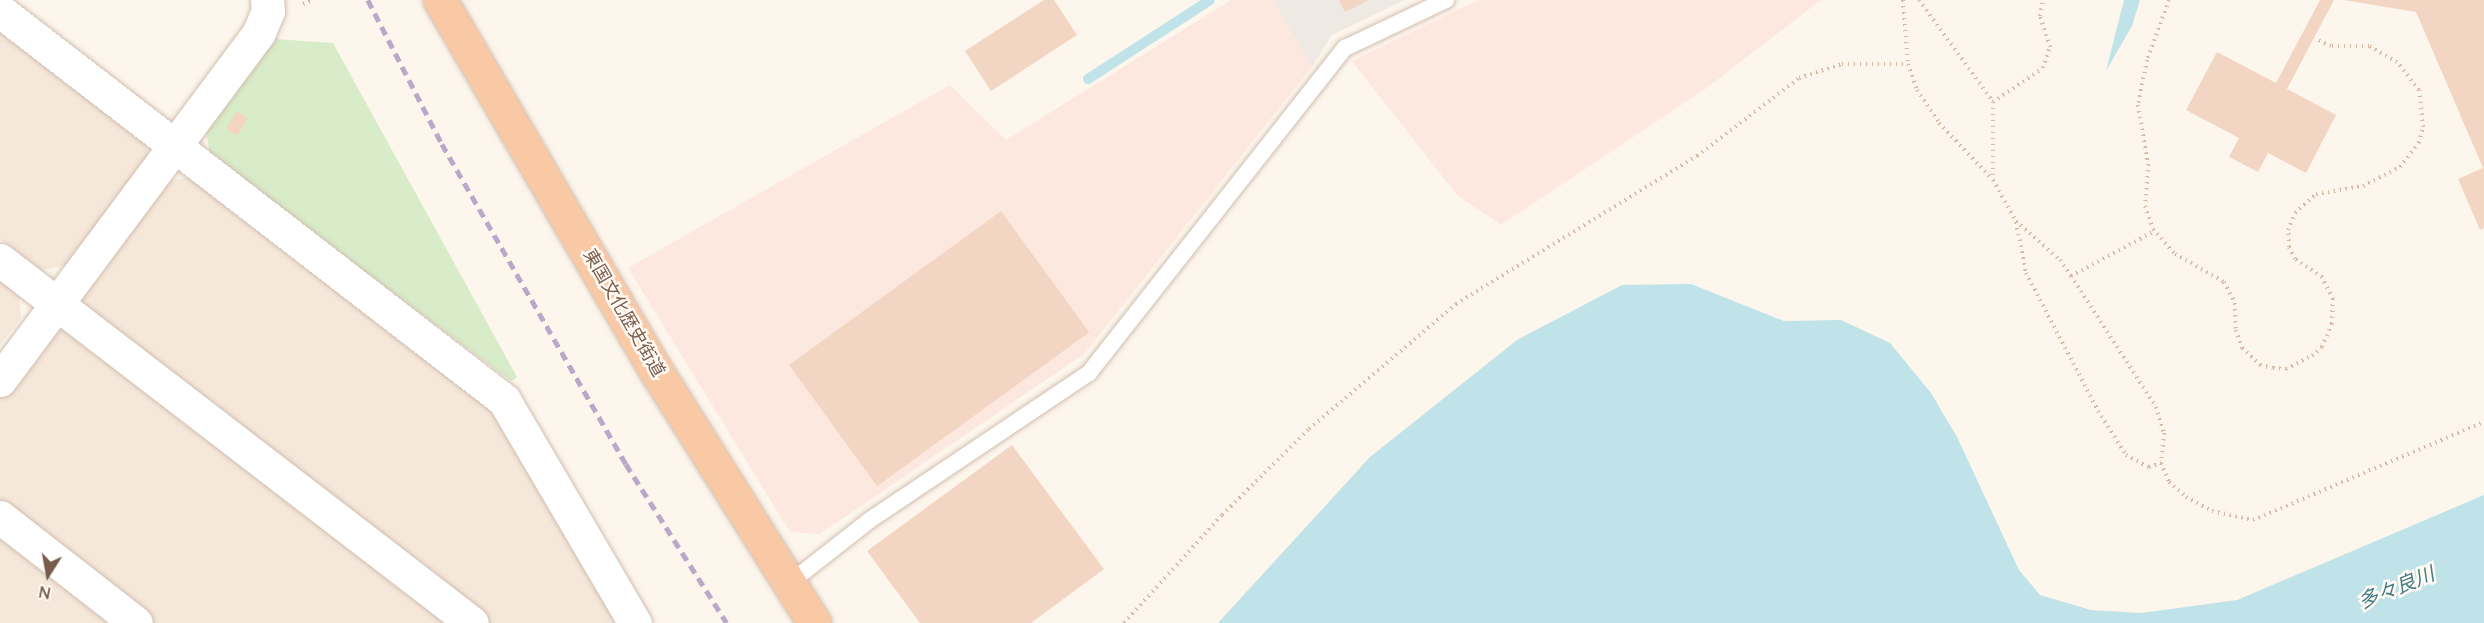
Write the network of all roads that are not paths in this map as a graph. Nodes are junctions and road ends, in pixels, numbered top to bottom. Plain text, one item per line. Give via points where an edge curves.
1 (267, 0) edge
2 (440, 0) edge
3 (1446, 0) edge
4 (0, 11) edge
5 (177, 147) junction
6 (0, 260) edge
7 (58, 305) junction
8 (0, 380) edge
9 (0, 517) edge
10 (786, 585) junction
11 (136, 623) edge
12 (472, 623) edge
13 (635, 623) edge
14 (813, 623) edge

1 - 5 street via 268,10 259,32
2 - 10 highway, 東国文化歴史街道
3 - 10 lane via 1345,48 1089,373 870,520
4 - 5 street
5 - 7 street
5 - 13 street via 504,400
6 - 7 street
7 - 8 street
7 - 12 street
9 - 11 street
10 - 14 highway, 東国文化歴史街道

